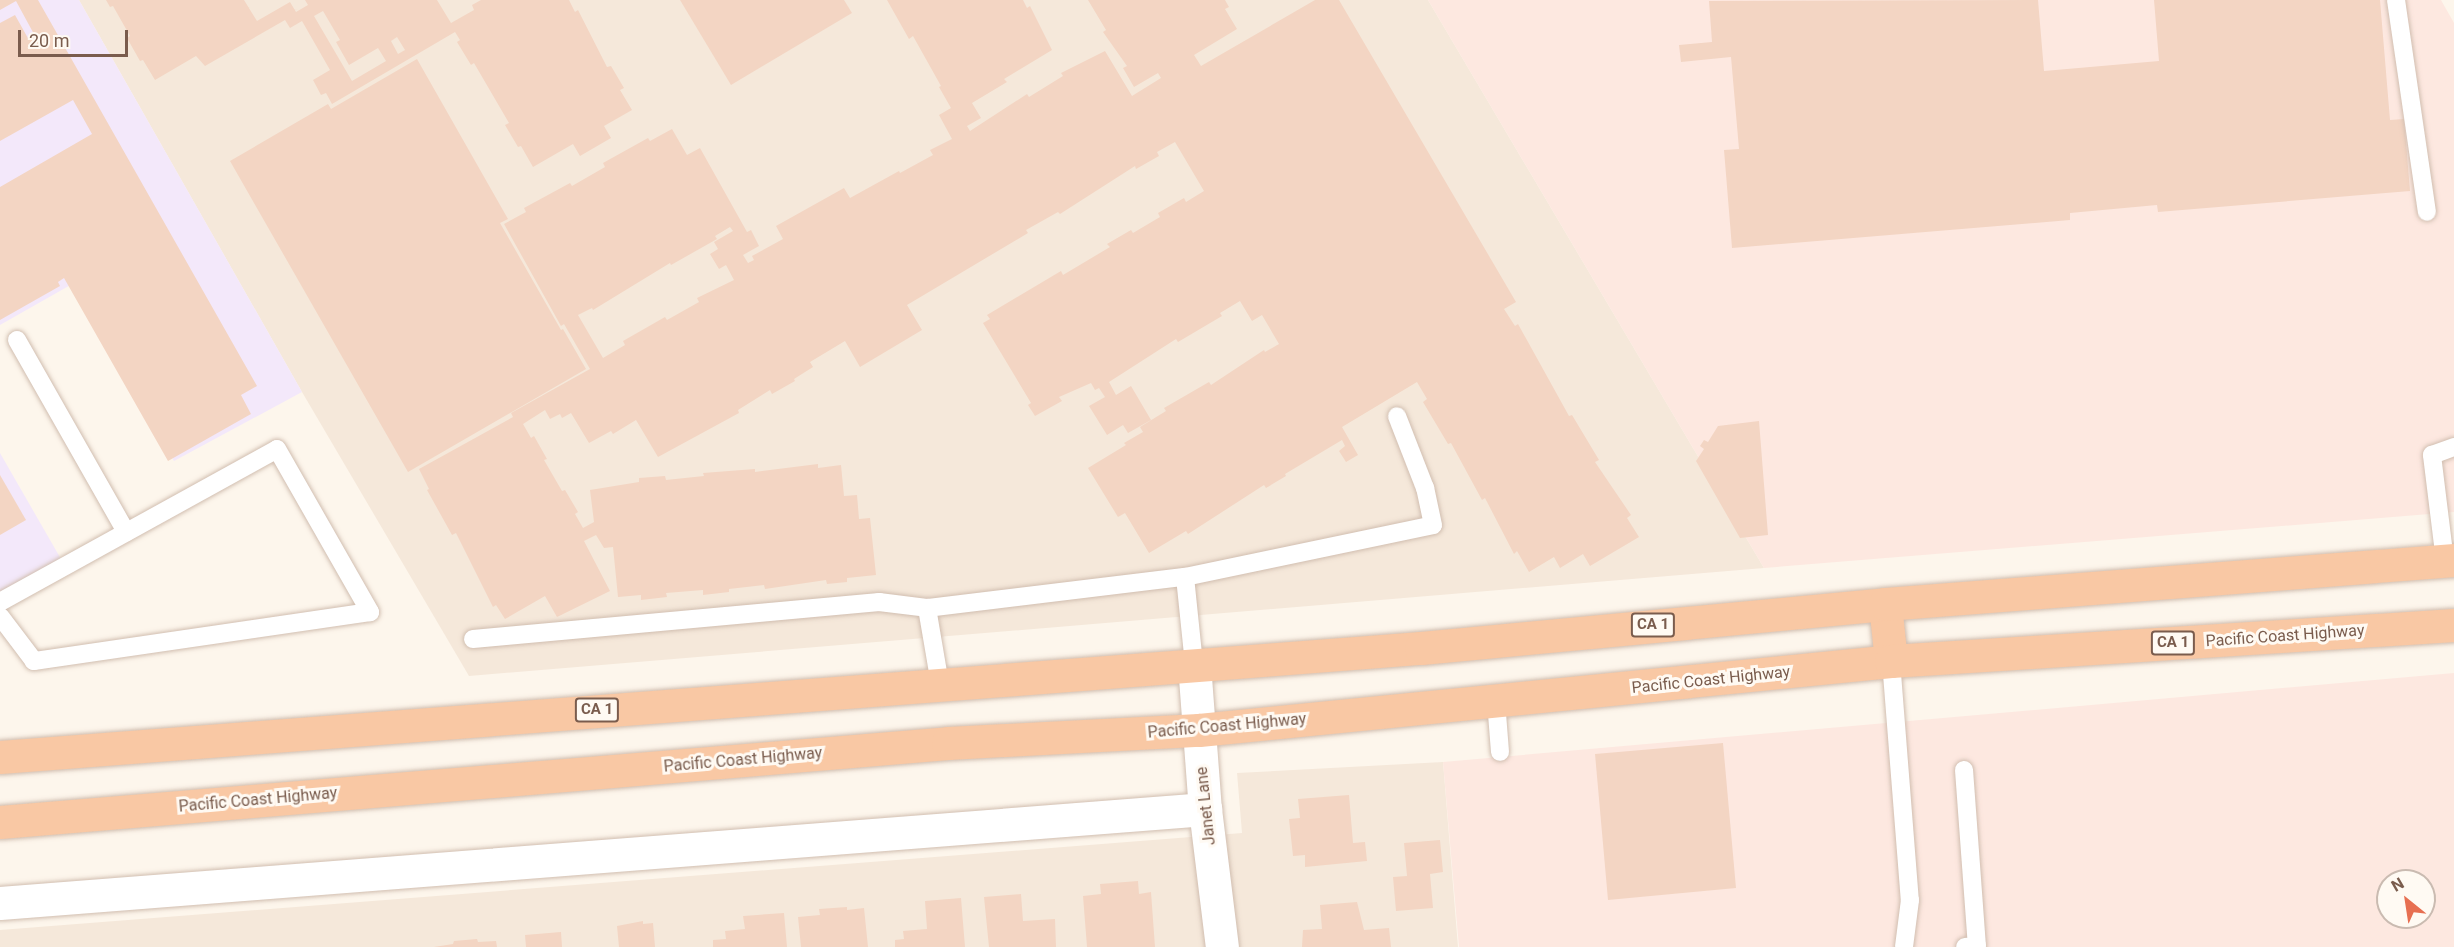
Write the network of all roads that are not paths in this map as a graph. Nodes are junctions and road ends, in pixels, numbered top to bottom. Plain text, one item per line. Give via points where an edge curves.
1 (2396, 0) edge
2 (2427, 212) dead end
3 (18, 340) dead end
4 (1397, 417) dead end
5 (2454, 447) edge
6 (126, 532) junction
7 (2450, 561) edge
8 (1185, 578) junction
9 (0, 602) edge
10 (1885, 604) junction
11 (927, 608) junction
12 (0, 616) edge
13 (2454, 625) edge
14 (473, 639) dead end
15 (1891, 661) junction
16 (1194, 664) junction
17 (940, 684) junction
18 (1496, 701) junction
19 (1199, 730) junction
20 (1500, 752) dead end
21 (0, 758) edge
22 (1964, 770) dead end
23 (1205, 809) junction
24 (0, 822) edge
25 (0, 903) edge
26 (1222, 947) edge
27 (1904, 947) edge
28 (1965, 947) edge

1 - 2 lane
3 - 6 lane
4 - 8 lane via 1425,488 1433,525
5 - 7 lane via 2432,455
6 - 9 lane
6 - 12 lane via 277,449 370,612 34,661
7 - 10 highway, CA 1
8 - 11 lane
8 - 16 lane
10 - 15 highway
10 - 16 highway, CA 1 via 1421,648
11 - 14 lane via 879,602
11 - 17 lane
13 - 15 highway, Pacific Coast Highway / CA 1
15 - 18 highway, Pacific Coast Highway / CA 1
15 - 27 lane via 1910,900
16 - 17 highway, CA 1
16 - 19 street, Janet Lane
17 - 21 highway, CA 1
18 - 19 highway, Pacific Coast Highway / CA 1
18 - 20 lane
19 - 23 street, Janet Lane
19 - 24 highway, Pacific Coast Highway / CA 1 via 948,743
22 - 28 lane via 1977,946
23 - 25 street
23 - 26 street, Janet Lane

